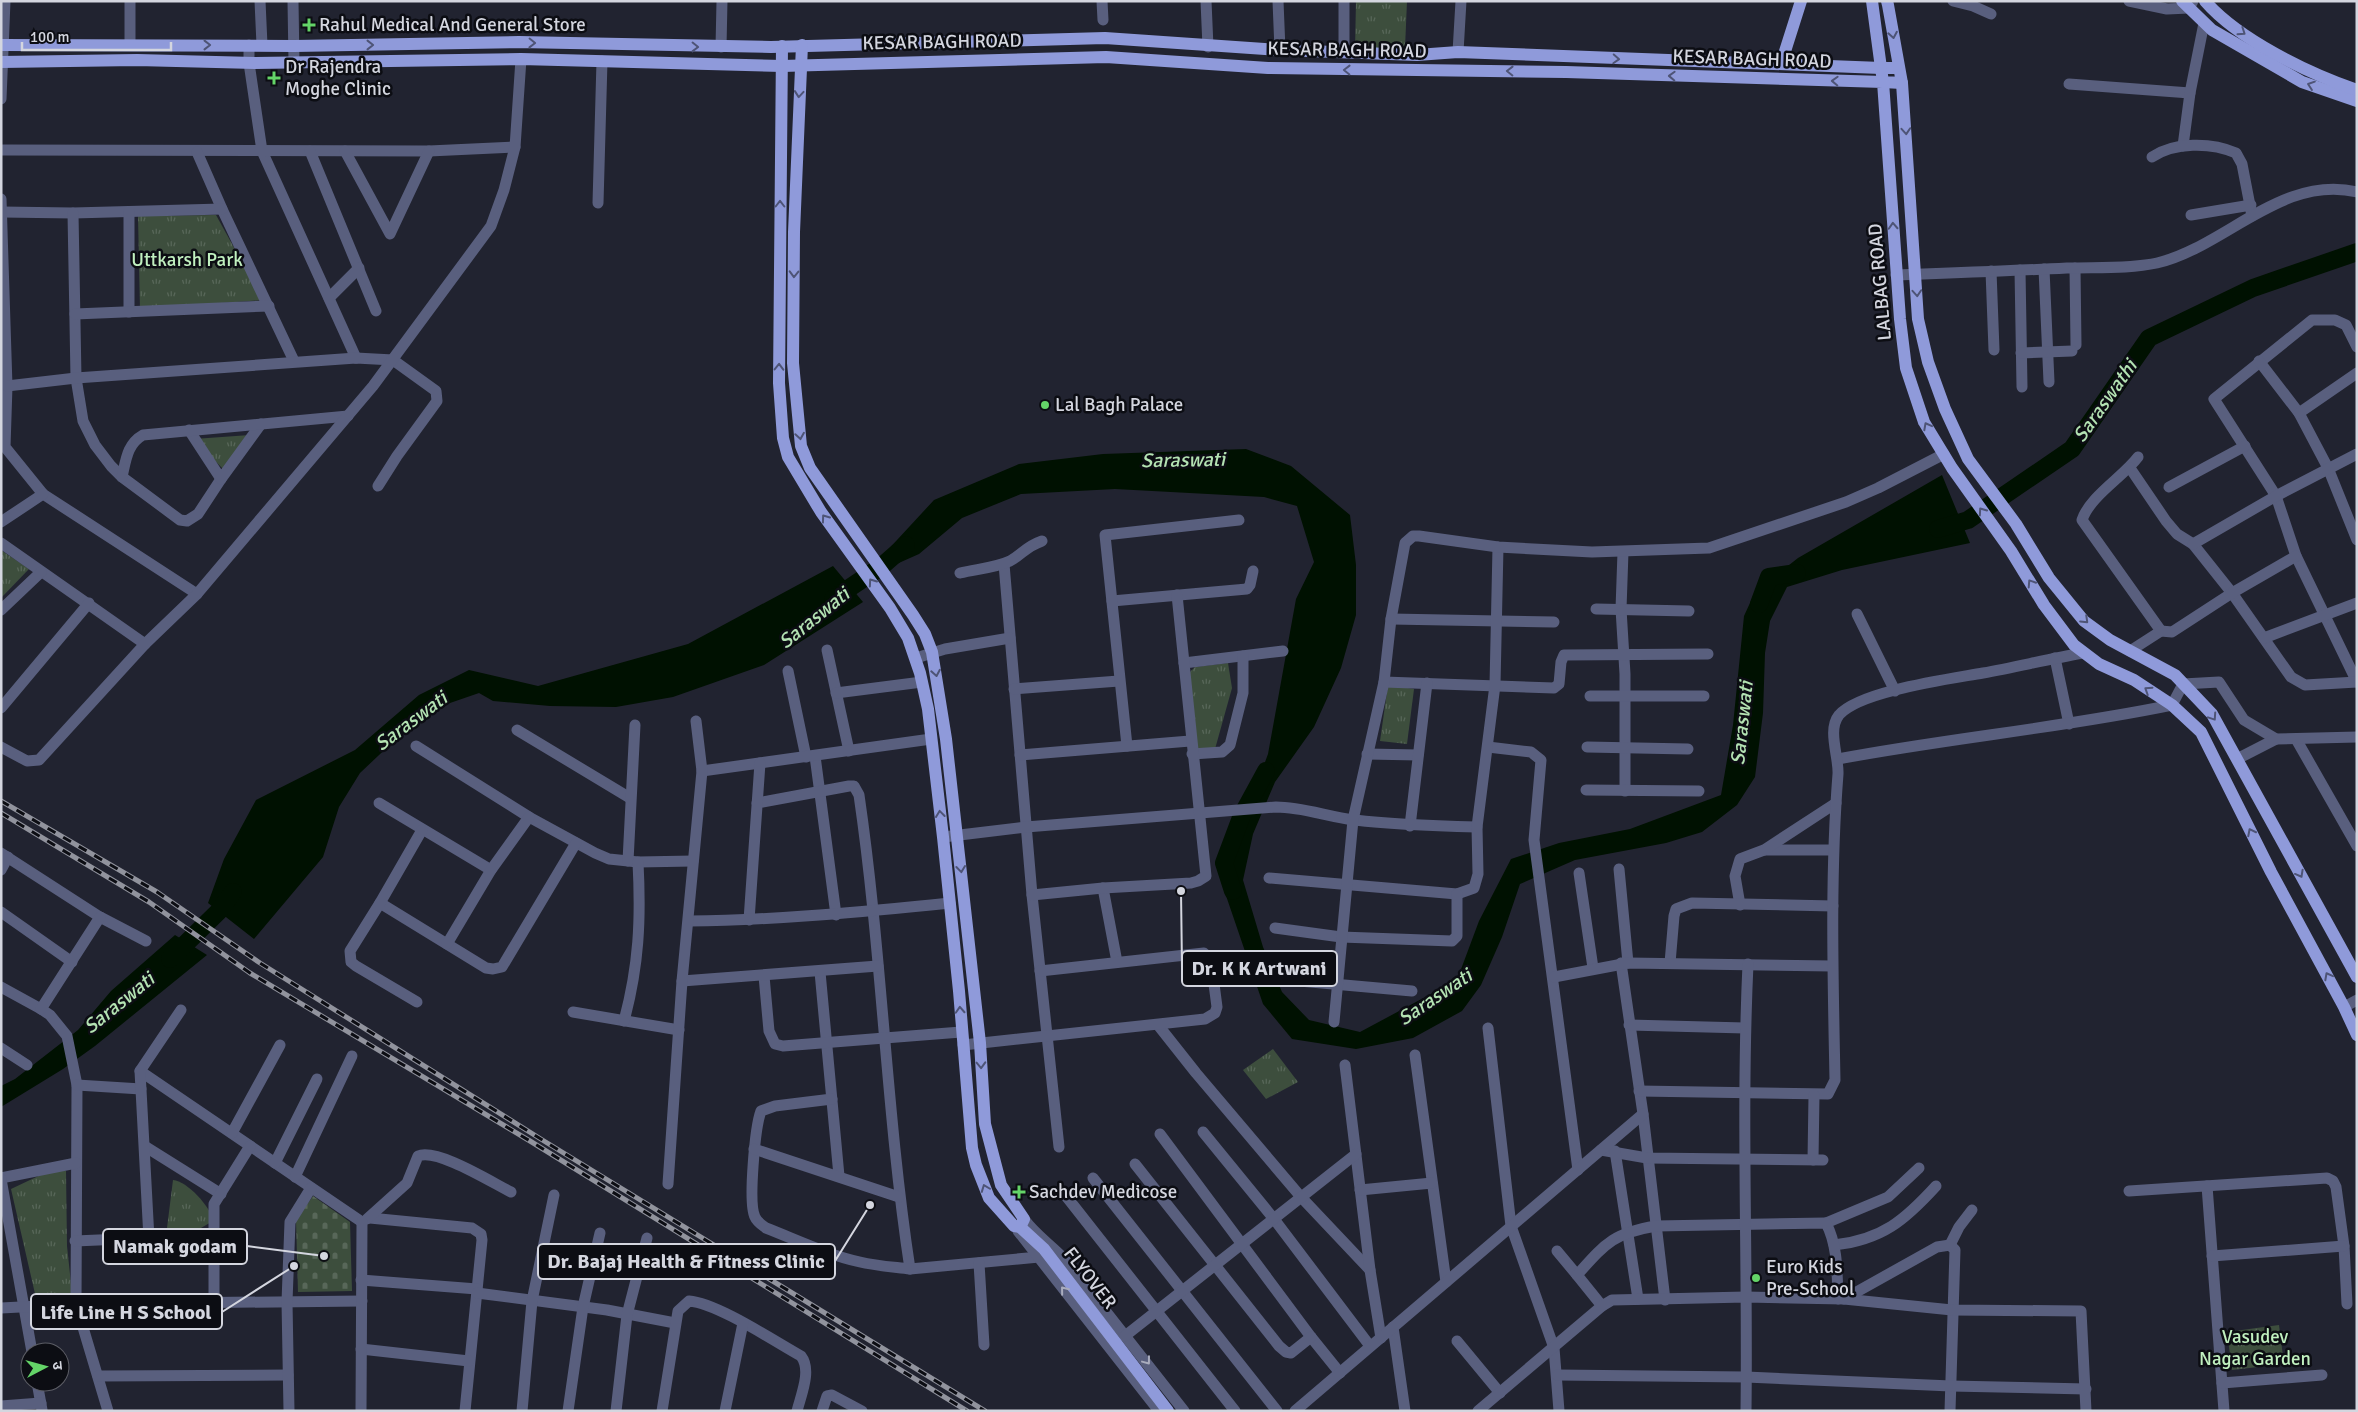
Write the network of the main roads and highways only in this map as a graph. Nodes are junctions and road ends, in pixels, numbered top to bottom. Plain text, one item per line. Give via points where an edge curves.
1 (1801, 1) edge
2 (1872, 1) edge
3 (1887, 1) edge
4 (2205, 1) edge
5 (2188, 4) edge
6 (3, 45) edge
7 (802, 45) junction
8 (782, 46) junction
9 (2, 62) edge
10 (1781, 64) junction
11 (801, 65) junction
12 (782, 66) junction
13 (1881, 68) junction
14 (1899, 68) junction
15 (1884, 82) junction
16 (1902, 83) junction
17 (2357, 90) edge
18 (2357, 101) edge
19 (2357, 977) edge
20 (2357, 1035) edge
21 (1021, 1226) junction
22 (1168, 1411) edge

1 - 10 main road
2 - 13 main road
3 -> 14 main road
4 -> 17 main road via 2273,53
18 -> 5 main road via 2302,82 2212,30
6 -> 8 main road, KESAR BAGH ROAD via 294,46 519,42 721,48
7 - 8 main road, KESAR BAGH ROAD
7 -> 10 main road, KESAR BAGH ROAD via 1105,38 1280,50 1417,55 1458,52
7 - 11 main road
8 - 12 main road
9 - 12 main road, KESAR BAGH ROAD via 294,63 521,59
10 - 13 main road, KESAR BAGH ROAD
11 - 12 main road, KESAR BAGH ROAD
15 -> 11 main road, KESAR BAGH ROAD via 1566,72 1268,68 1106,57
11 -> 21 main road via 793,354 801,446 810,468 902,598 925,634 932,652 957,835 980,1043 985,1124 1001,1185
21 -> 12 main road via 989,1198 976,1165 968,1125 943,837 931,739 916,658 890,608 798,476 783,438 778,383
13 - 14 main road, KESAR BAGH ROAD
13 - 15 main road, LALBAG ROAD
14 - 16 main road
15 - 16 main road, KESAR BAGH ROAD
20 -> 15 main road, LALBAG ROAD via 2201,732 2172,705 2134,680 2099,664 2074,645 2044,605 1924,422 1906,368 1896,275
16 -> 19 main road via 1918,319 1925,353 1945,409 1968,459 2016,524 2049,578 2084,621 2110,640 2175,675 2212,714
21 - 22 main road, FLYOVER via 1044,1249

